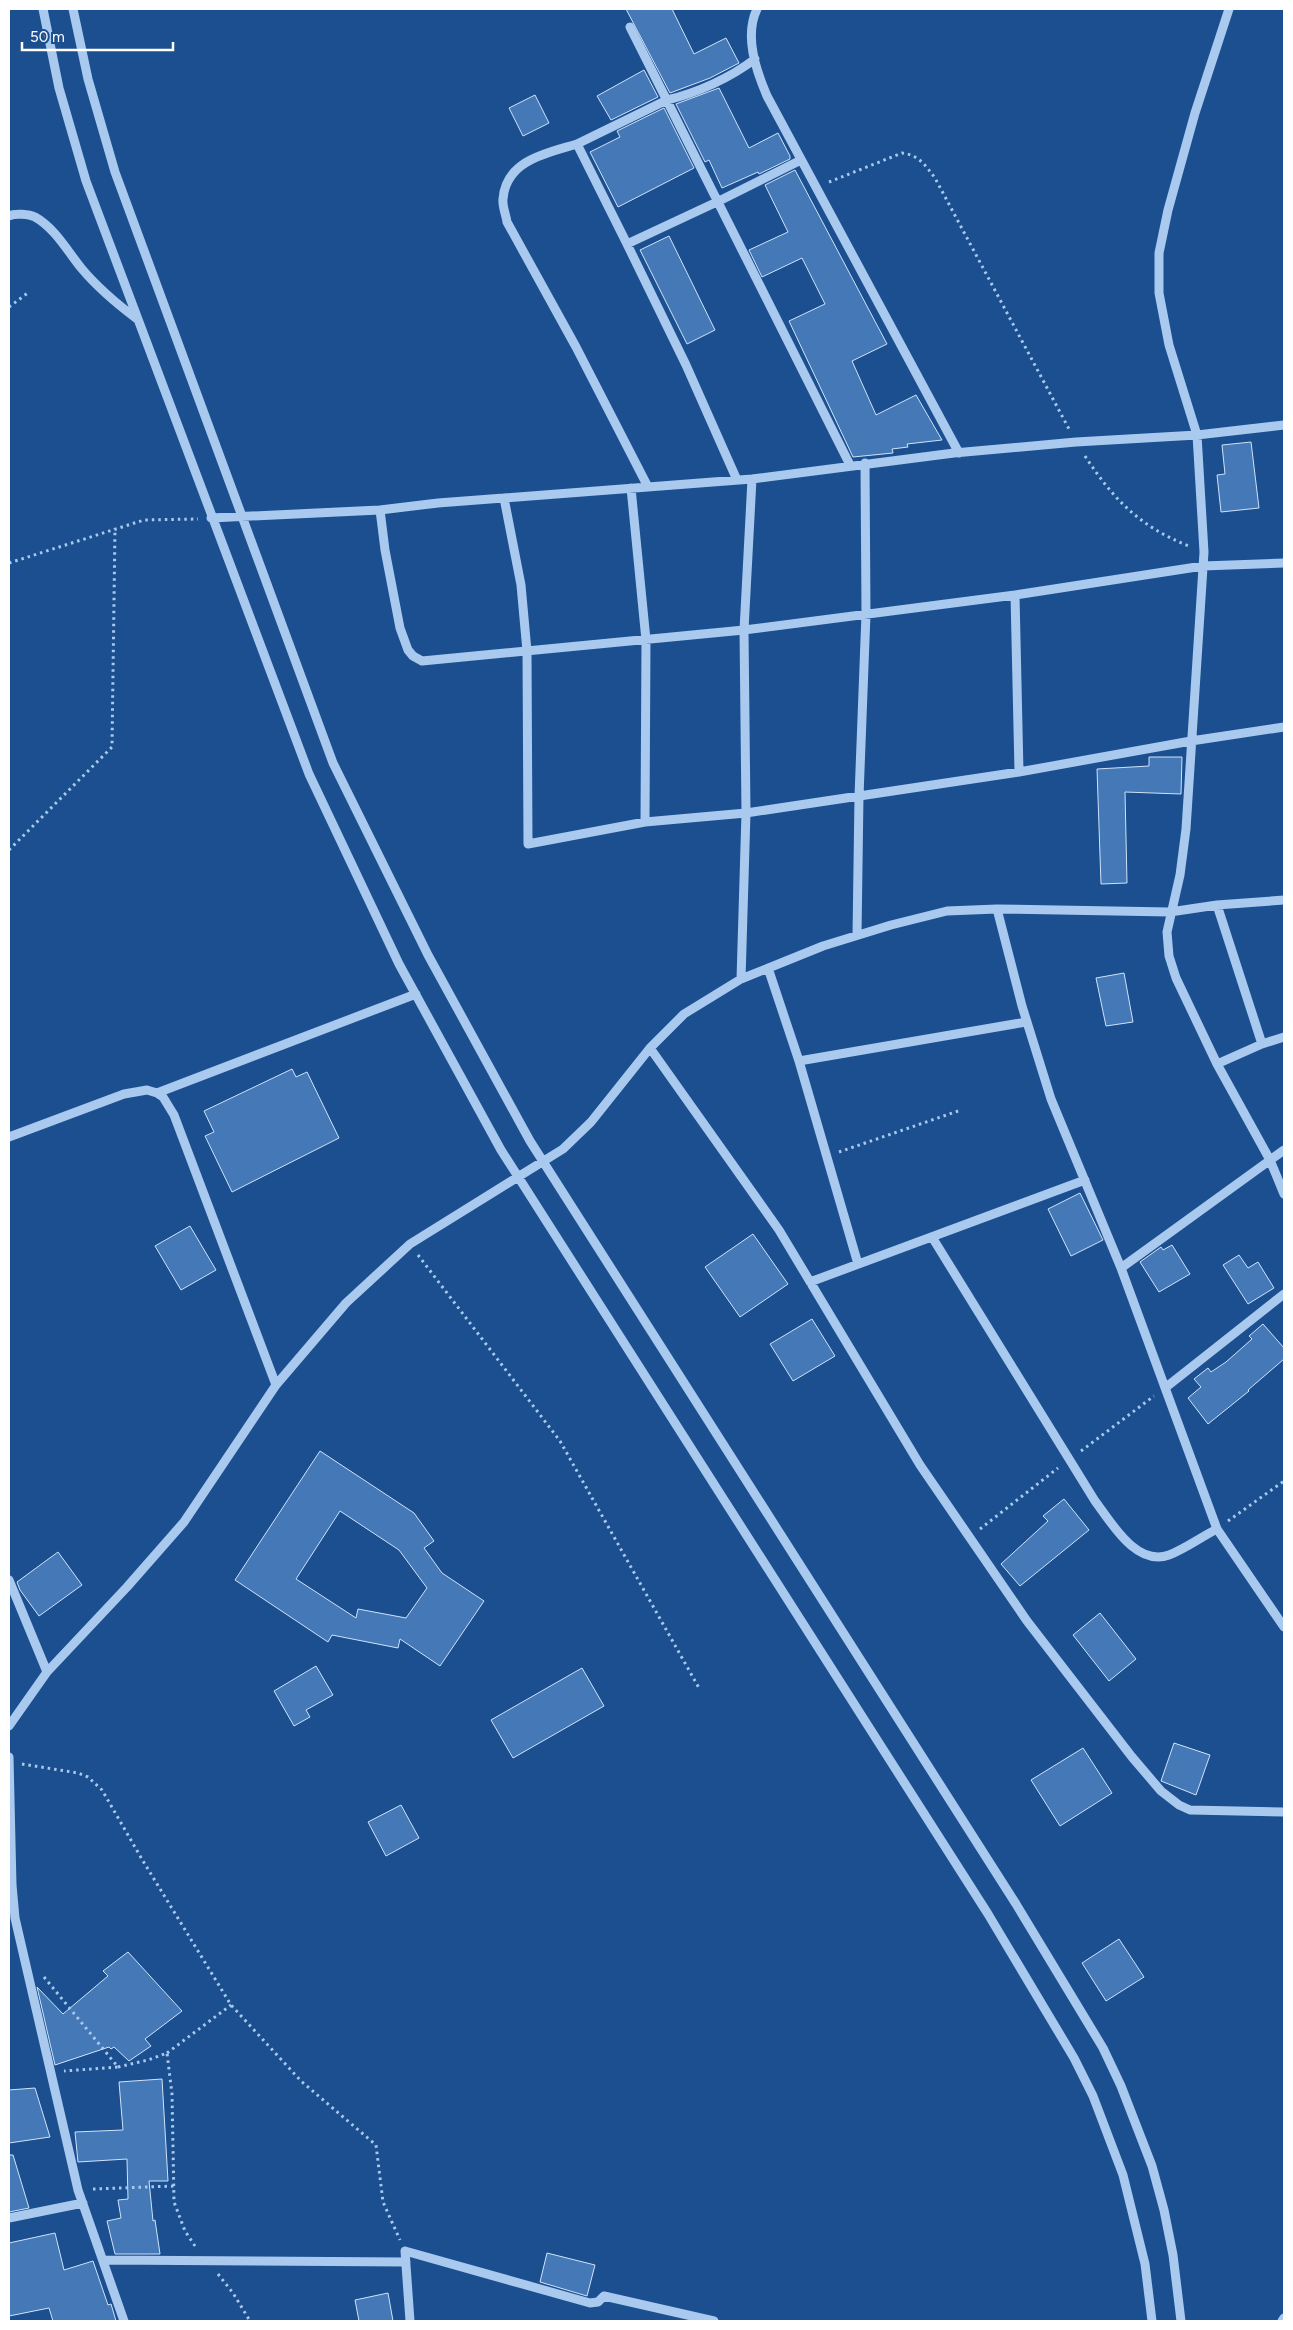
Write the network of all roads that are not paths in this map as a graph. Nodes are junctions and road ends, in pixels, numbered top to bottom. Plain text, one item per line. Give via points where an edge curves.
1 (43, 9) edge
2 (73, 9) edge
3 (757, 9) edge
4 (1229, 9) edge
5 (630, 27) dead end
6 (755, 59) junction
7 (667, 100) junction
8 (577, 144) junction
9 (801, 160) junction
10 (719, 201) junction
11 (9, 216) edge
12 (627, 244) junction
13 (138, 321) junction
14 (1284, 425) edge
15 (1197, 435) junction
16 (959, 453) junction
17 (865, 464) junction
18 (850, 465) junction
19 (752, 479) junction
20 (737, 480) junction
21 (648, 487) junction
22 (632, 488) junction
23 (504, 498) junction
24 (380, 510) junction
25 (242, 517) junction
26 (211, 518) junction
27 (1284, 563) edge
28 (1203, 566) junction
29 (1015, 595) junction
30 (866, 614) junction
31 (744, 630) junction
32 (646, 640) junction
33 (527, 651) junction
34 (1284, 727) edge
35 (1191, 741) junction
36 (1019, 772) junction
37 (858, 796) junction
38 (746, 813) junction
39 (645, 822) junction
40 (1284, 900) edge
41 (1217, 905) junction
42 (997, 909) junction
43 (1170, 912) junction
44 (857, 936) junction
45 (768, 968) junction
46 (741, 979) junction
47 (416, 994) junction
48 (1026, 1022) junction
49 (1284, 1037) edge
50 (1262, 1044) junction
51 (650, 1048) junction
52 (799, 1061) junction
53 (1217, 1064) junction
54 (157, 1093) junction
55 (9, 1137) edge
56 (1284, 1150) edge
57 (1270, 1160) junction
58 (543, 1162) junction
59 (518, 1177) junction
60 (1085, 1180) junction
61 (1284, 1194) edge
62 (932, 1236) junction
63 (858, 1264) junction
64 (1121, 1268) junction
65 (810, 1282) junction
66 (1284, 1294) edge
67 (276, 1385) junction
68 (1165, 1388) junction
69 (1217, 1529) junction
70 (9, 1580) edge
71 (12, 1600) edge
72 (1284, 1627) edge
73 (47, 1672) junction
74 (9, 1726) edge
75 (9, 1757) edge
76 (9, 1762) edge
77 (1284, 1812) edge
78 (83, 2203) junction
79 (9, 2218) edge
80 (104, 2260) junction
81 (406, 2262) junction
82 (672, 2317) edge
83 (124, 2321) edge
84 (410, 2321) edge
85 (714, 2321) edge
86 (1152, 2321) edge
87 (1181, 2321) edge

1 - 13 street via 71,135
2 - 25 street via 88,79 114,172
3 - 6 street via 752,20
4 - 15 street via 1195,113 1159,253 1159,293 1169,345
5 - 7 street
6 - 7 street via 741,70
6 - 9 street via 767,96
7 - 8 street
7 - 10 street
8 - 12 street
8 - 21 street via 530,158 514,173 506,186 503,200 507,222
9 - 10 street
9 - 16 street
10 - 12 street
10 - 18 street
11 - 13 street via 34,216 50,229 94,282
12 - 20 street
13 - 26 street
14 - 15 street
15 - 16 street
15 - 28 street
16 - 17 street
17 - 18 street
17 - 30 street
18 - 19 street
19 - 20 street
19 - 31 street
20 - 21 street
21 - 22 street
22 - 23 street
22 - 32 street
23 - 24 street
23 - 33 street via 521,585
24 - 25 street
24 - 33 street via 392,593 408,650 413,656 430,661
25 - 26 street
25 - 58 street via 334,763 437,972
26 - 47 street via 309,774
27 - 28 street
28 - 29 street
28 - 35 street
29 - 30 street
29 - 36 street
30 - 31 street
30 - 37 street
31 - 32 street
31 - 38 street
32 - 33 street
32 - 39 street
33 - 39 street via 528,844
34 - 35 street
35 - 36 street
35 - 43 street via 1186,829 1180,875
36 - 37 street
37 - 38 street
37 - 44 street
38 - 39 street
38 - 46 street
40 - 41 street
41 - 43 street
41 - 50 street
42 - 43 street
42 - 44 street via 947,911
42 - 48 street
43 - 53 street via 1167,932 1169,956 1179,986
44 - 45 street
45 - 46 street
45 - 52 street
46 - 51 street via 684,1014
47 - 54 street
47 - 59 street
48 - 52 street
48 - 60 street via 1051,1099
49 - 50 street
50 - 53 street
51 - 58 street via 592,1122 563,1149
51 - 65 street via 779,1230
52 - 63 street
53 - 57 street
54 - 55 street via 147,1090 124,1094
54 - 67 street via 174,1115
56 - 57 street
57 - 61 street
57 - 64 street
58 - 59 street
58 - 87 street via 1016,1904 1102,2048 1122,2086 1152,2166 1174,2255
59 - 67 street via 410,1244 346,1303
59 - 86 street via 982,1905 1074,2058 1106,2127 1123,2175 1145,2264
60 - 62 street
60 - 64 street
62 - 63 street
62 - 69 street via 1095,1501 1126,1540 1145,1554 1157,1557 1168,1555
63 - 65 street
64 - 68 street
65 - 77 street via 920,1465 1027,1621 1161,1791 1190,1810
66 - 68 street
67 - 73 street via 184,1522
68 - 69 street
69 - 72 street
70 - 71 street
71 - 73 street
73 - 74 street
75 - 76 street
76 - 78 street via 15,1918 49,2072
78 - 79 street
78 - 80 street
80 - 81 street
80 - 83 street
81 - 82 street via 405,2251 590,2303 598,2302 604,2296
81 - 84 street
82 - 85 street

